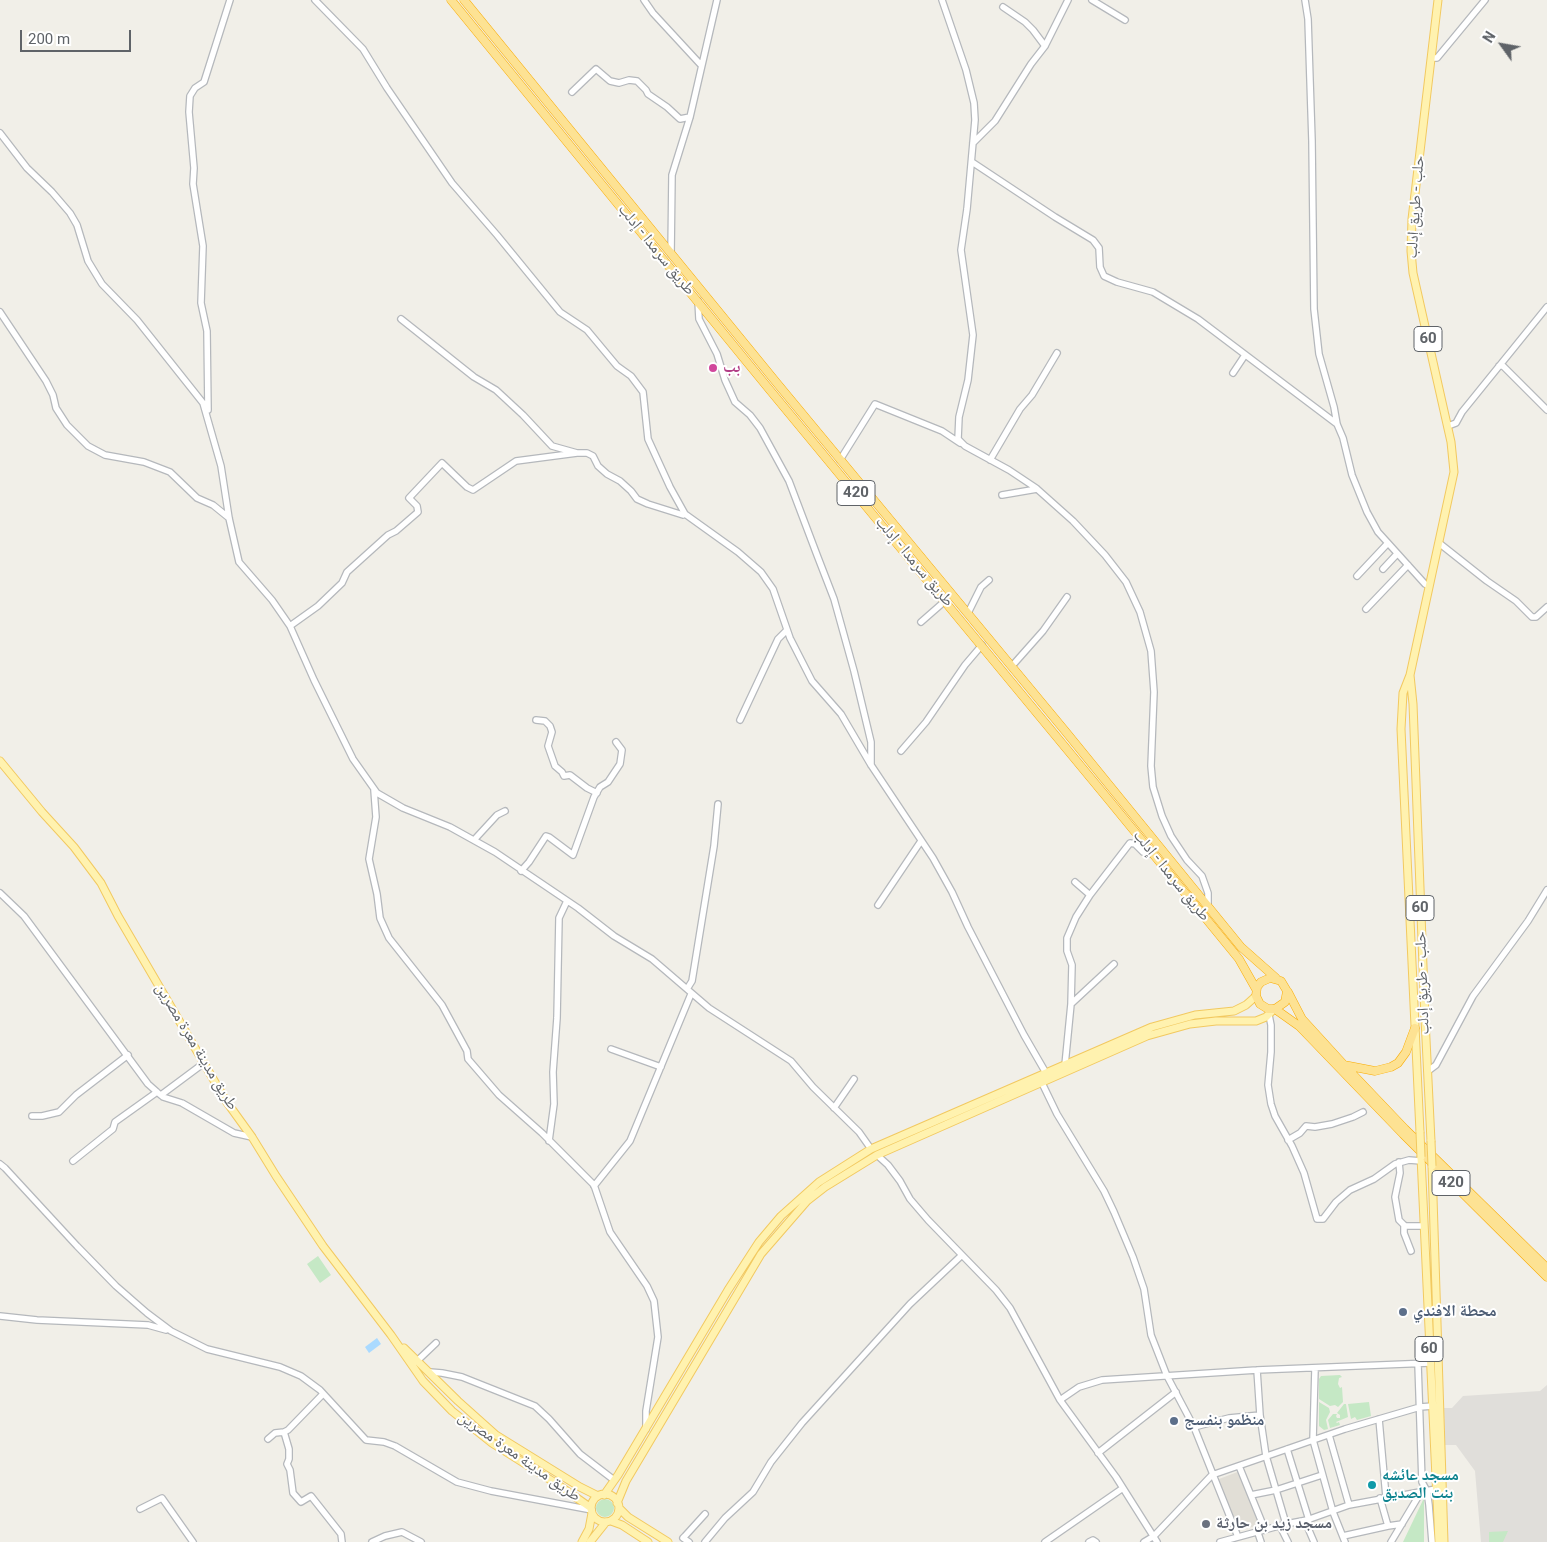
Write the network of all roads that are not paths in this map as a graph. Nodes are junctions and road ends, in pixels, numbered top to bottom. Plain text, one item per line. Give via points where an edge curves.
1 (230, 0) edge
2 (315, 0) edge
3 (452, 0) edge
4 (464, 0) edge
5 (644, 0) edge
6 (717, 0) edge
7 (942, 0) edge
8 (1068, 0) edge
9 (1092, 0) edge
10 (1305, 0) edge
11 (1438, 0) edge
12 (1485, 0) edge
13 (1003, 7) dead end
14 (1125, 20) dead end
15 (1045, 46) junction
16 (1431, 58) junction
17 (701, 66) junction
18 (572, 92) dead end
19 (690, 117) junction
20 (0, 133) edge
21 (973, 142) junction
22 (972, 162) junction
23 (632, 214) junction
24 (671, 254) junction
25 (698, 301) junction
26 (1547, 307) edge
27 (0, 312) edge
28 (400, 319) dead end
29 (1057, 353) dead end
30 (1245, 355) junction
31 (1499, 366) junction
32 (1233, 373) dead end
33 (776, 382) junction
34 (769, 389) junction
35 (1547, 410) edge
36 (208, 415) junction
37 (1337, 424) junction
38 (1448, 426) junction
39 (962, 444) junction
40 (578, 453) junction
41 (840, 460) junction
42 (990, 460) junction
43 (1037, 489) junction
44 (1002, 495) dead end
45 (685, 514) junction
46 (229, 518) junction
47 (1388, 543) junction
48 (1439, 543) junction
49 (1397, 554) junction
50 (1408, 565) junction
51 (1383, 568) dead end
52 (1357, 576) dead end
53 (989, 580) dead end
54 (1429, 586) junction
55 (1067, 597) dead end
56 (945, 601) junction
57 (1547, 607) edge
58 (1366, 609) dead end
59 (968, 613) junction
60 (921, 622) dead end
61 (290, 626) junction
62 (787, 630) junction
63 (982, 645) junction
64 (1012, 666) junction
65 (1410, 675) junction
66 (536, 720) dead end
67 (740, 720) dead end
68 (616, 742) dead end
69 (901, 750) dead end
70 (0, 761) edge
71 (871, 765) junction
72 (374, 790) junction
73 (597, 793) junction
74 (718, 804) dead end
75 (505, 811) dead end
76 (474, 840) junction
77 (921, 841) junction
78 (1154, 855) junction
79 (521, 871) junction
80 (1075, 882) dead end
81 (1547, 890) edge
82 (0, 893) edge
83 (1090, 895) junction
84 (567, 901) junction
85 (878, 905) dead end
86 (1208, 906) junction
87 (1114, 964) dead end
88 (1276, 978) junction
89 (689, 991) junction
90 (1287, 991) junction
91 (1256, 993) junction
92 (1072, 1004) junction
93 (1273, 1011) junction
94 (1425, 1027) junction
95 (1415, 1028) junction
96 (611, 1049) dead end
97 (128, 1055) junction
98 (1096, 1055) junction
99 (204, 1063) junction
100 (1065, 1065) junction
101 (1344, 1065) junction
102 (661, 1067) junction
103 (1428, 1071) junction
104 (1046, 1073) junction
105 (854, 1079) dead end
106 (1042, 1083) junction
107 (159, 1094) junction
108 (834, 1108) junction
109 (1363, 1112) dead end
110 (32, 1116) dead end
111 (252, 1137) junction
112 (1288, 1140) junction
113 (549, 1141) junction
114 (870, 1149) junction
115 (877, 1155) junction
116 (1421, 1159) junction
117 (73, 1161) dead end
118 (1399, 1162) junction
119 (0, 1164) edge
120 (594, 1186) junction
121 (1404, 1225) junction
122 (1424, 1226) junction
123 (1411, 1251) dead end
124 (962, 1255) junction
125 (1547, 1268) edge
126 (1436, 1269) junction
127 (1426, 1270) junction
128 (1547, 1277) edge
129 (0, 1316) edge
130 (170, 1331) junction
131 (391, 1335) junction
132 (436, 1343) dead end
133 (417, 1361) junction
134 (1430, 1363) junction
135 (1418, 1364) junction
136 (1315, 1369) junction
137 (1257, 1370) junction
138 (430, 1372) junction
139 (1167, 1376) junction
140 (1176, 1392) junction
141 (324, 1394) junction
142 (1436, 1394) junction
143 (1060, 1400) junction
144 (1432, 1406) junction
145 (1420, 1408) junction
146 (1260, 1415) junction
147 (1379, 1419) junction
148 (1194, 1427) junction
149 (646, 1430) junction
150 (284, 1432) junction
151 (1329, 1435) junction
152 (268, 1439) dead end
153 (1313, 1440) junction
154 (1287, 1449) junction
155 (1098, 1453) junction
156 (1266, 1456) junction
157 (1239, 1466) junction
158 (1212, 1475) junction
159 (1322, 1475) junction
160 (614, 1480) junction
161 (1298, 1483) junction
162 (1124, 1488) junction
163 (1436, 1489) junction
164 (1276, 1490) junction
165 (1424, 1491) junction
166 (1251, 1495) junction
167 (601, 1496) junction
168 (1383, 1498) junction
169 (618, 1505) junction
170 (1349, 1505) junction
171 (140, 1509) dead end
172 (592, 1510) junction
173 (1332, 1512) junction
174 (705, 1514) dead end
175 (1307, 1520) junction
176 (608, 1521) junction
177 (1402, 1524) junction
178 (1283, 1525) junction
179 (1388, 1526) junction
180 (1265, 1530) junction
181 (1258, 1533) junction
182 (1156, 1539) edge
183 (1234, 1539) edge
184 (1344, 1539) edge
185 (193, 1542) edge
186 (342, 1542) edge
187 (372, 1542) edge
188 (421, 1542) edge
189 (582, 1542) edge
190 (590, 1542) edge
191 (648, 1542) edge
192 (668, 1542) edge
193 (688, 1542) edge
194 (705, 1542) edge
195 (1045, 1542) edge
196 (1089, 1542) edge
197 (1096, 1542) edge
198 (1144, 1542) edge
199 (1220, 1542) edge
200 (1261, 1542) edge
201 (1288, 1542) edge
202 (1314, 1542) edge
203 (1391, 1542) edge
204 (1432, 1542) edge
205 (1439, 1542) edge
206 (1444, 1542) edge

1 - 36 street via 204,82 195,88 189,104 193,184 203,246 201,303 206,331
2 - 45 street via 364,49 452,183 554,306 587,330 617,366 632,376 643,392 648,439
3 - 23 highway, طريق سرمدا - إدلب / 420
4 - 23 highway, طريق سرمدا - إدلب / 420 via 557,112
5 - 17 street
6 - 17 street
7 - 21 street via 974,103
8 - 15 street
9 - 14 street
10 - 37 street via 1312,141 1314,310 1319,354
11 - 16 main road, حلب - طريق إدلب / 60
12 - 16 street via 1437,58
13 - 15 street via 1034,30
15 - 21 street via 995,121
16 - 38 main road, حلب - طريق إدلب / 60 via 1411,251 1413,273
17 - 19 street
18 - 19 street via 596,69 610,81 636,81 680,119
19 - 24 street via 672,174
20 - 36 street via 27,168 70,213 88,262 102,284 138,320 203,403
21 - 22 street
22 - 30 street via 1093,240 1099,248 1100,268 1104,276 1153,292
22 - 39 street via 961,250 973,335 958,426
23 - 24 highway, طريق سرمدا - إدلب / 420
23 - 25 highway, طريق سرمدا - إدلب / 420
24 - 33 highway, طريق سرمدا - إدلب / 420
25 - 34 highway, طريق سرمدا - إدلب / 420
25 - 71 street via 699,319 717,354 735,402 760,428 789,481 821,564 856,680 871,742
26 - 31 street
27 - 46 street via 46,381 56,408 67,425 88,446 105,455 144,462 170,472 197,498
28 - 40 street via 479,381 496,390 552,446
29 - 42 street
30 - 32 street
30 - 37 street
31 - 35 street via 1503,366
31 - 38 street via 1456,423
33 - 34 highway
33 - 41 highway, طريق سرمدا - إدلب / 420
34 - 56 highway, طريق سرمدا - إدلب / 420
36 - 46 street via 221,466
37 - 47 street via 1366,512
38 - 48 main road, حلب - طريق إدلب / 60 via 1454,472
39 - 41 street via 938,430 874,404
39 - 42 street
40 - 45 street via 593,456 598,466 620,481 637,499
40 - 61 street via 516,461 472,490 442,463 409,498 418,512 347,572 342,583 318,606
41 - 59 highway, طريق سرمدا - إدلب / 420
42 - 43 street
43 - 44 street
43 - 86 street via 1105,555 1126,582 1140,612 1151,651 1153,787 1171,836 1202,876 1208,893
45 - 62 street via 761,572 773,589
46 - 61 street via 240,562
47 - 49 street
47 - 52 street
48 - 54 main road, حلب - طريق إدلب / 60
48 - 57 street via 1516,601 1532,617
49 - 50 street
49 - 51 street
50 - 54 street
50 - 58 street
53 - 59 street via 976,595
54 - 65 main road, حلب - طريق إدلب / 60
55 - 64 street
56 - 60 street
56 - 63 highway, طريق سرمدا - إدلب / 420
59 - 64 highway, طريق سرمدا - إدلب / 420
61 - 72 street via 353,759
62 - 67 street via 778,639
62 - 71 street via 812,681 841,714
63 - 69 street via 926,722
63 - 78 highway, طريق سرمدا - إدلب / 420
64 - 86 highway, طريق سرمدا - إدلب / 420
65 - 94 main road, حلب - طريق إدلب / 60
65 - 95 main road, حلب - طريق إدلب / 60 via 1403,693 1402,729
66 - 73 street via 545,721 550,726 552,732 548,746 555,766 564,776 570,775
68 - 73 street via 622,750 620,764
70 - 99 main road, طريق مدينة معرة مصرين via 101,883
71 - 77 street
72 - 76 street via 403,808
72 - 113 street via 376,817 369,859 380,918 389,938 442,1005 467,1051 468,1059 499,1095
73 - 79 street via 573,855 546,836
74 - 89 street
75 - 76 street
76 - 79 street
77 - 85 street
77 - 104 street via 951,889
78 - 83 street via 1130,843
78 - 91 highway, طريق سرمدا - إدلب / 420 via 1238,959
79 - 84 street
80 - 83 street
81 - 103 street via 1473,996 1436,1066
82 - 97 street via 24,916
83 - 92 street via 1067,938 1072,964
84 - 89 street via 652,959
84 - 113 street via 559,918 554,1104
86 - 88 highway, طريق سرمدا - إدلب / 420 via 1249,956
87 - 92 street
88 - 90 highway
88 - 91 highway via 1264,980
89 - 102 street
89 - 108 street via 709,1008 791,1061
90 - 93 highway via 1285,1002
90 - 101 highway, 420 via 1302,1019
91 - 93 highway via 1262,1006
91 - 98 main road via 1237,1010 1168,1021
92 - 100 street
93 - 98 main road via 1256,1021 1183,1026
93 - 112 street via 1269,1097
93 - 128 highway, 420 via 1299,1026
94 - 95 main road
94 - 103 main road, حلب - طريق إدلب / 60
95 - 101 highway via 1406,1052 1391,1067 1375,1071
95 - 116 main road, حلب - طريق إدلب / 60, bridge
96 - 102 street
97 - 107 street
97 - 110 street via 76,1094 59,1112
98 - 100 main road
98 - 106 main road
99 - 107 street
99 - 111 main road, طريق مدينة معرة مصرين
100 - 104 main road
101 - 125 highway, 420
102 - 120 street via 630,1141
103 - 126 main road, حلب - طريق إدلب / 60, bridge
104 - 114 main road
105 - 108 street
106 - 115 main road
106 - 139 street via 1114,1212 1144,1290 1151,1335
107 - 111 street via 234,1132
107 - 117 street via 115,1122 114,1129
108 - 114 street via 859,1132
109 - 112 street via 1332,1124 1306,1126
111 - 131 main road, طريق مدينة معرة مصرين via 323,1246
112 - 118 street via 1304,1173 1315,1217 1319,1220 1345,1194
113 - 120 street
114 - 149 main road via 808,1192 759,1242
115 - 124 street via 888,1165 916,1206
115 - 169 main road via 807,1201 760,1254 626,1481
116 - 118 street
116 - 122 main road, 60
118 - 121 street via 1395,1197 1399,1220
119 - 130 street via 116,1286
120 - 149 street via 610,1232 654,1301 658,1337
121 - 122 street
121 - 123 street via 1403,1232
122 - 127 main road, 60
124 - 143 street via 1010,1308
124 - 194 street via 910,1304 802,1423 752,1492
126 - 127 main road
126 - 142 main road, 60
127 - 134 main road, 60
129 - 130 street via 148,1325
130 - 141 street via 207,1349 280,1367 301,1376
131 - 133 main road, طريق مدينة معرة مصرين
131 - 172 main road, طريق مدينة معرة مصرين via 423,1381 452,1411 492,1443
132 - 133 street
133 - 138 main road, طريق مدينة معرة مصرين
134 - 135 street
134 - 142 main road, 60
135 - 136 street
135 - 145 street
136 - 137 street
136 - 153 street
137 - 139 street
137 - 146 street
138 - 160 street via 462,1377 535,1406 580,1454
138 - 167 main road, طريق مدينة معرة مصرين via 458,1402 496,1434 580,1488
139 - 140 street
139 - 143 street via 1096,1381 1073,1389
140 - 148 street
140 - 155 street
141 - 150 street
141 - 172 street via 366,1440 395,1446 457,1482 491,1492
142 - 144 main road, 60
142 - 206 main road, 60
143 - 155 street
144 - 145 street
144 - 163 main road, 60
145 - 147 street
145 - 165 street
146 - 148 street via 1229,1418
146 - 156 street
147 - 151 street
147 - 168 street
148 - 158 street
149 - 160 main road
150 - 152 street via 275,1433
150 - 186 street via 289,1449 286,1464 293,1493 301,1502 311,1496 341,1534
151 - 153 street
151 - 170 street
153 - 154 street
153 - 159 street
154 - 156 street
154 - 161 street
155 - 162 street
156 - 157 street
156 - 164 street
157 - 158 street
157 - 166 street
158 - 182 street
158 - 183 street
159 - 161 street
159 - 173 street
160 - 167 main road
161 - 164 street
161 - 175 street
162 - 182 street
162 - 195 street
163 - 165 street
163 - 205 main road, 60
164 - 166 street
164 - 178 street
165 - 168 street
165 - 177 street
165 - 204 street
166 - 180 street
167 - 169 main road via 612,1496
167 - 172 main road via 593,1502
168 - 170 street
168 - 179 street
169 - 176 main road via 616,1516
169 - 192 main road via 628,1517
170 - 173 street
171 - 185 street via 162,1498
172 - 176 main road via 597,1520
172 - 189 main road via 589,1529
173 - 175 street
173 - 184 street
174 - 193 street via 685,1536
175 - 178 street
175 - 202 street
176 - 190 main road
176 - 191 main road via 622,1525
177 - 179 street
177 - 203 street
178 - 180 street
178 - 201 street
179 - 184 street
180 - 181 street
181 - 183 street
181 - 200 street
182 - 198 street
183 - 199 street
187 - 188 street via 402,1532
196 - 197 street

